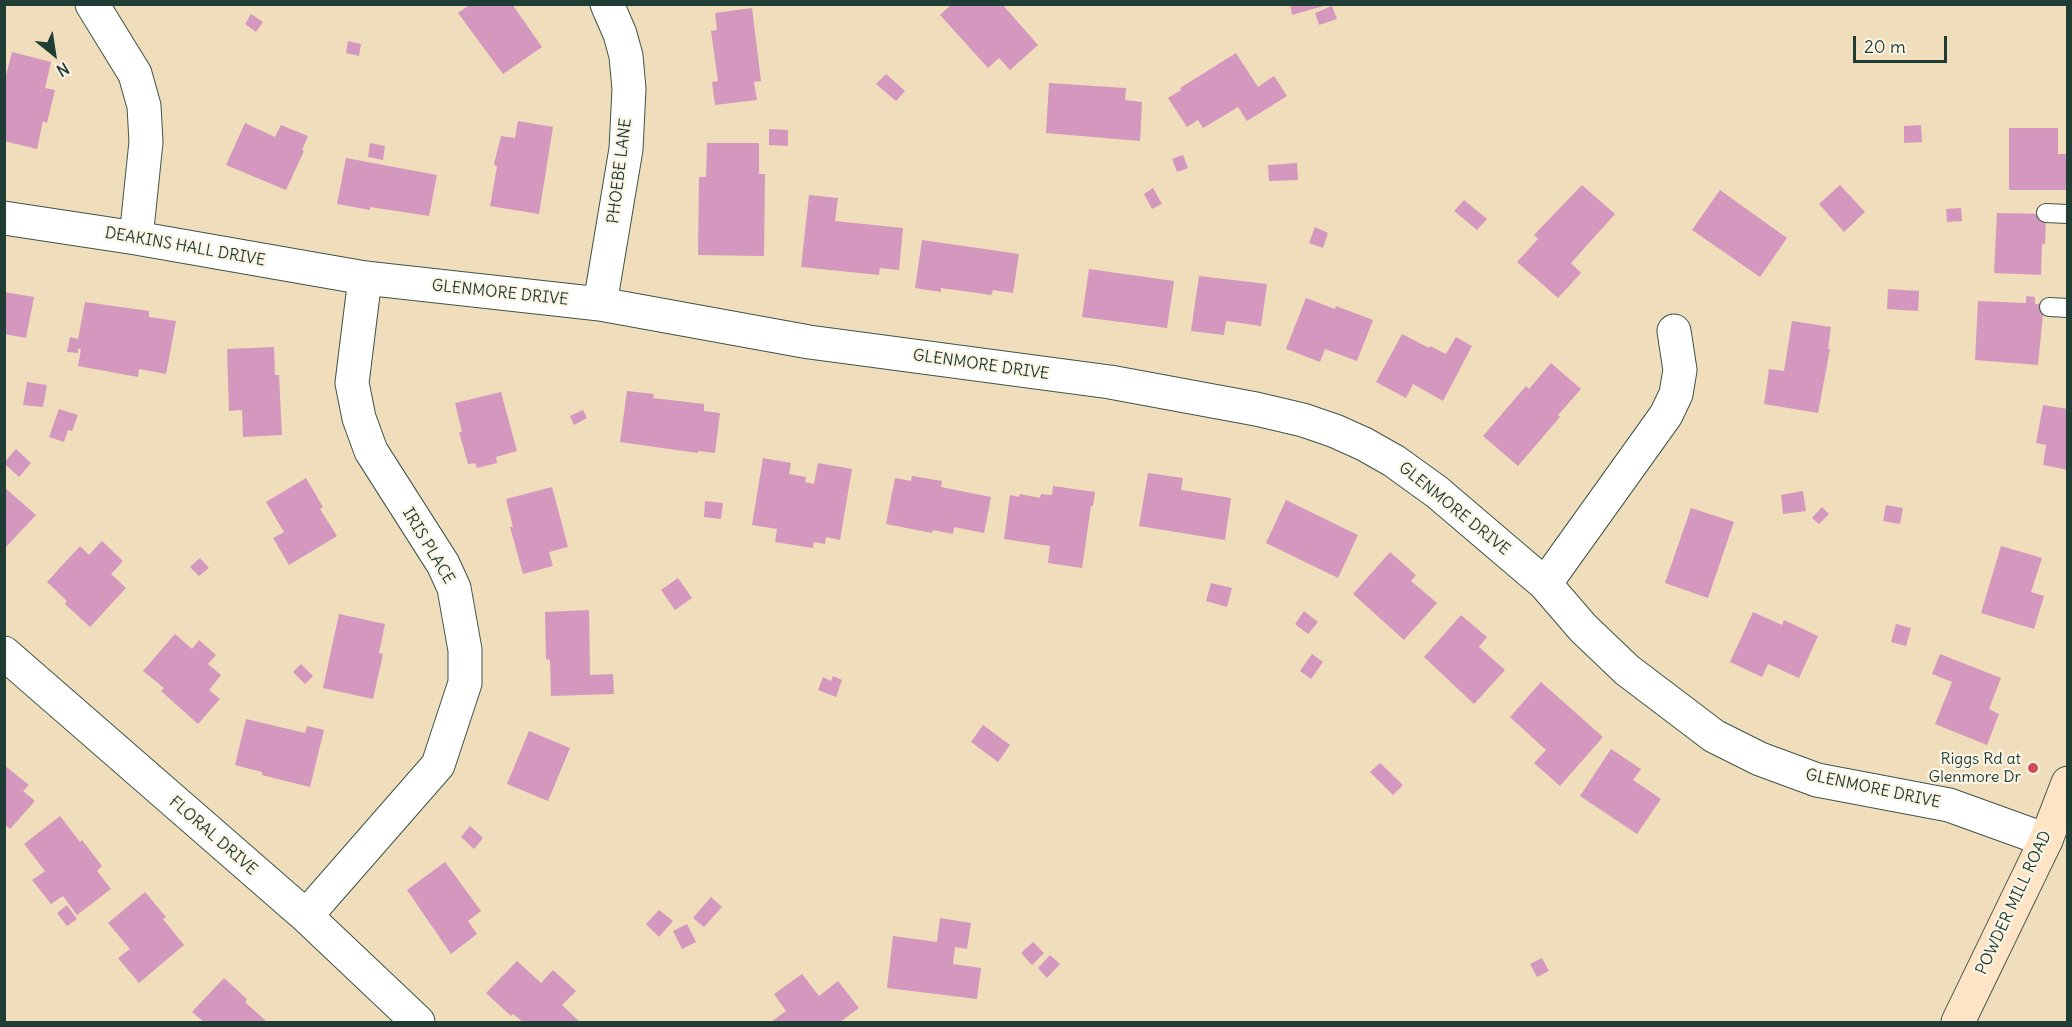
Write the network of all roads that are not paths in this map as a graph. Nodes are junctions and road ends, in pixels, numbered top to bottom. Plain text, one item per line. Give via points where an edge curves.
1 (92, 4) edge
2 (607, 4) edge
3 (2046, 213) dead end
4 (2067, 214) edge
5 (4, 218) edge
6 (136, 238) junction
7 (365, 278) junction
8 (600, 304) junction
9 (2049, 307) dead end
10 (2067, 308) edge
11 (1674, 332) dead end
12 (1545, 584) junction
13 (4, 653) edge
14 (2067, 783) edge
15 (2057, 830) edge
16 (306, 916) junction
17 (418, 1023) edge
18 (1958, 1023) edge

1 - 6 street via 135,74 144,106 146,142
2 - 8 street, PHOEBE LANE via 626,56 629,89 626,149
3 - 4 lane
5 - 6 street, DEAKINS HALL DRIVE
6 - 7 street, DEAKINS HALL DRIVE
7 - 8 street, GLENMORE DRIVE
7 - 16 street, IRIS PLACE via 352,383 359,418 371,451 443,564 454,588 465,650 465,683 438,765
8 - 12 street, GLENMORE DRIVE via 809,342 1110,382 1303,420 1335,431 1394,461 1437,492
9 - 10 lane
11 - 12 street via 1680,370 1676,394 1666,415
12 - 15 street, GLENMORE DRIVE via 1627,670 1723,741 1760,759 1817,780
13 - 16 street, FLORAL DRIVE
14 - 15 main road, POWDER MILL ROAD
15 - 18 main road, POWDER MILL ROAD
16 - 17 street, FLORAL DRIVE

